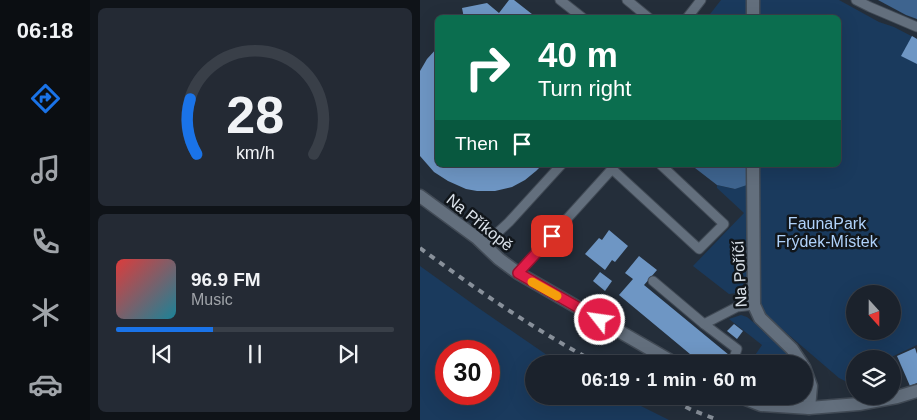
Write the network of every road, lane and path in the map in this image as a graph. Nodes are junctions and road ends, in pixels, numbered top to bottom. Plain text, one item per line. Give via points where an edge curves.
1 (560, 0) edge
2 (627, 0) edge
3 (701, 0) edge
4 (753, 0) edge
5 (856, 0) edge
6 (579, 15) edge
7 (645, 15) edge
8 (689, 15) edge
9 (753, 15) edge
10 (917, 27) edge
11 (559, 167) edge
12 (614, 167) edge
13 (663, 167) edge
14 (753, 167) edge
15 (420, 196) edge
16 (477, 238) junction
17 (518, 273) junction
18 (653, 281) dead end
19 (754, 305) junction
20 (704, 324) junction
21 (660, 355) edge
22 (735, 355) edge
23 (796, 355) edge
24 (917, 391) edge
25 (761, 405) edge
26 (809, 405) edge
27 (809, 408) junction

1 - 6 lane
2 - 7 lane
3 - 8 lane
4 - 9 street
5 - 10 lane
11 - 16 lane via 495,235
12 - 13 lane via 699,249 724,224
12 - 17 lane
14 - 19 street, Na Poříčí
15 - 16 street, Na Příkopě
16 - 17 street, Na Příkopě
17 - 21 street, Na Příkopě
18 - 20 lane
19 - 20 lane via 737,307
19 - 23 street, Na Poříčí via 760,318
20 - 22 lane via 737,349
24 - 27 street via 859,404
25 - 27 street
26 - 27 street

